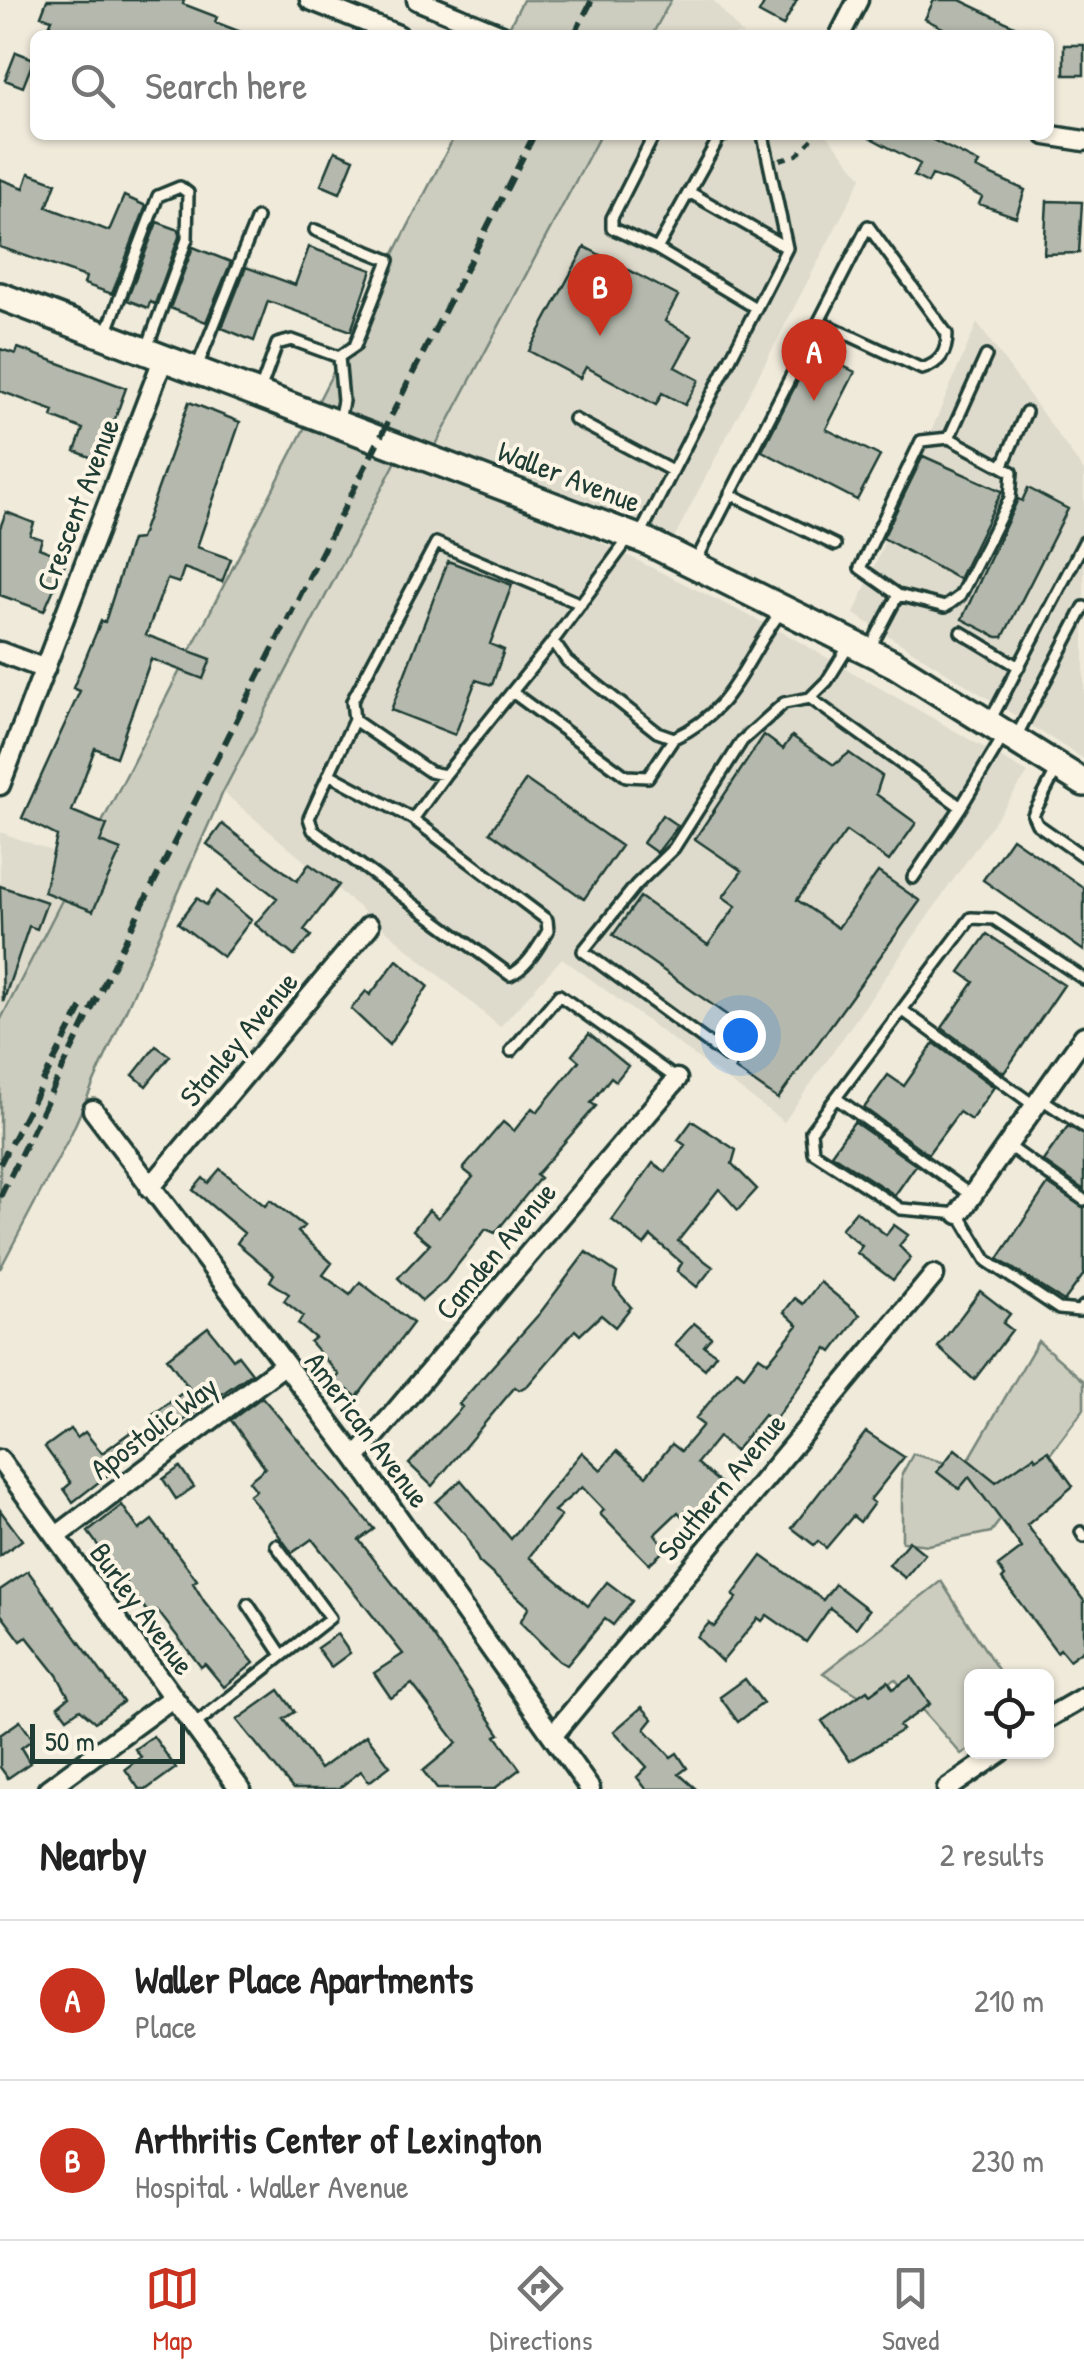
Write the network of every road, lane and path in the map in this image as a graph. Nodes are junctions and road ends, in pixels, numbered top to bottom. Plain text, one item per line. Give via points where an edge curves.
1 (310, 0) edge
2 (418, 0) edge
3 (858, 0) edge
4 (385, 30) edge
5 (490, 30) edge
6 (846, 30) edge
7 (1054, 136) edge
8 (652, 140) edge
9 (718, 140) edge
10 (764, 140) edge
11 (811, 140) edge
12 (1084, 141) edge
13 (797, 155) dead end
14 (689, 192) junction
15 (257, 218) dead end
16 (315, 230) dead end
17 (787, 248) junction
18 (657, 249) junction
19 (0, 296) edge
20 (754, 307) junction
21 (819, 321) junction
22 (105, 335) junction
23 (155, 354) junction
24 (986, 356) dead end
25 (339, 357) junction
26 (196, 369) junction
27 (259, 393) junction
28 (1026, 412) dead end
29 (574, 419) dead end
30 (338, 423) junction
31 (949, 438) junction
32 (1003, 465) junction
33 (672, 471) junction
34 (730, 494) junction
35 (635, 536) junction
36 (1084, 542) edge
37 (836, 544) dead end
38 (694, 563) junction
39 (898, 595) junction
40 (582, 604) junction
41 (785, 606) junction
42 (1084, 607) edge
43 (961, 632) dead end
44 (553, 642) junction
45 (860, 646) junction
46 (0, 652) edge
47 (1019, 667) junction
48 (45, 669) junction
49 (512, 692) junction
50 (810, 698) junction
51 (354, 720) junction
52 (1004, 730) junction
53 (674, 738) junction
54 (1059, 766) junction
55 (329, 774) junction
56 (445, 774) junction
57 (1084, 783) edge
58 (0, 785) edge
59 (961, 807) junction
60 (413, 820) junction
61 (1084, 857) edge
62 (913, 878) dead end
63 (370, 926) dead end
64 (1084, 979) edge
65 (902, 1010) junction
66 (1084, 1036) edge
67 (511, 1052) dead end
68 (726, 1056) dead end
69 (677, 1079) joint
70 (836, 1098) junction
71 (1038, 1102) junction
72 (93, 1110) dead end
73 (1084, 1128) edge
74 (1008, 1144) junction
75 (150, 1188) junction
76 (972, 1196) junction
77 (1084, 1200) edge
78 (959, 1214) junction
79 (934, 1275) dead end
80 (1084, 1306) edge
81 (284, 1364) junction
82 (356, 1458) junction
83 (0, 1460) edge
84 (56, 1536) junction
85 (276, 1545) dead end
86 (248, 1604) dead end
87 (282, 1655) junction
88 (172, 1698) junction
89 (1082, 1703) edge
90 (1054, 1716) edge
91 (193, 1726) junction
92 (553, 1735) junction
93 (991, 1759) edge
94 (48, 1789) edge
95 (240, 1789) edge
96 (590, 1789) edge
97 (948, 1789) edge

1 - 4 street
2 - 5 street
3 - 6 street
7 - 12 street
8 - 18 lane via 612,228
9 - 14 lane
10 - 17 lane
11 - 13 path
14 - 17 lane
14 - 18 lane
15 - 26 lane
16 - 25 lane via 389,260 355,346
17 - 20 lane
18 - 20 lane
19 - 22 main road, Waller Avenue
20 - 33 lane
21 - 21 lane via 868,226 948,334 948,347 922,369
21 - 34 lane
22 - 23 main road, Waller Avenue
22 - 23 lane via 158,196 180,187 188,193 187,239
23 - 26 main road, Waller Avenue
23 - 48 street, Crescent Avenue
24 - 31 lane
25 - 27 lane via 292,340 277,344
25 - 30 lane
26 - 27 main road, Waller Avenue
27 - 30 main road, Waller Avenue
28 - 32 lane
29 - 33 lane
30 - 35 main road, Waller Avenue
31 - 32 lane
31 - 39 lane via 922,441 860,568
32 - 39 lane via 1012,472 1010,498 960,596 945,607
33 - 35 lane
34 - 37 lane
34 - 38 lane
35 - 38 main road, Waller Avenue
35 - 40 lane
36 - 47 lane
38 - 41 main road, Waller Avenue
39 - 45 lane
40 - 44 lane
40 - 51 lane via 436,543 352,701
41 - 45 main road, Waller Avenue
41 - 53 lane via 724,703 702,725
42 - 52 lane
43 - 47 lane
44 - 49 lane
44 - 53 lane via 657,732
45 - 50 lane
45 - 52 main road, Waller Avenue
46 - 48 street
47 - 52 lane
48 - 58 street, Crescent Avenue
49 - 53 lane via 626,776 648,776
49 - 56 lane
50 - 59 lane
50 - 68 lane via 784,704 750,732 674,848 583,951
51 - 55 lane
51 - 56 lane via 430,772
52 - 54 main road, Waller Avenue
52 - 59 lane
54 - 57 main road, Waller Avenue
54 - 61 lane via 1033,815
55 - 60 lane
55 - 60 lane via 309,818 313,830 502,974 520,971 548,931 547,920
56 - 60 lane
59 - 62 lane
63 - 75 street, Stanley Avenue
64 - 65 lane via 994,919 971,918
65 - 70 lane
65 - 71 lane
66 - 71 street
67 - 69 lane via 560,995
69 - 82 street, Camden Avenue
70 - 76 lane
70 - 78 lane via 811,1131 814,1152 901,1210
71 - 73 lane
71 - 74 street
72 - 75 street, American Avenue
74 - 76 street
74 - 77 lane
75 - 81 street, American Avenue
76 - 78 street
78 - 80 lane via 986,1261 1059,1309
79 - 92 street, Southern Avenue
81 - 82 street, American Avenue
81 - 84 street, Apostolic Way
82 - 92 street, American Avenue
83 - 84 street, Burley Avenue
84 - 88 street, Burley Avenue
85 - 87 lane via 330,1618
86 - 87 lane
87 - 91 lane
88 - 91 street, Burley Avenue
88 - 94 street
89 - 90 street
91 - 95 street, Burley Avenue
92 - 96 street, American Avenue
93 - 97 street

